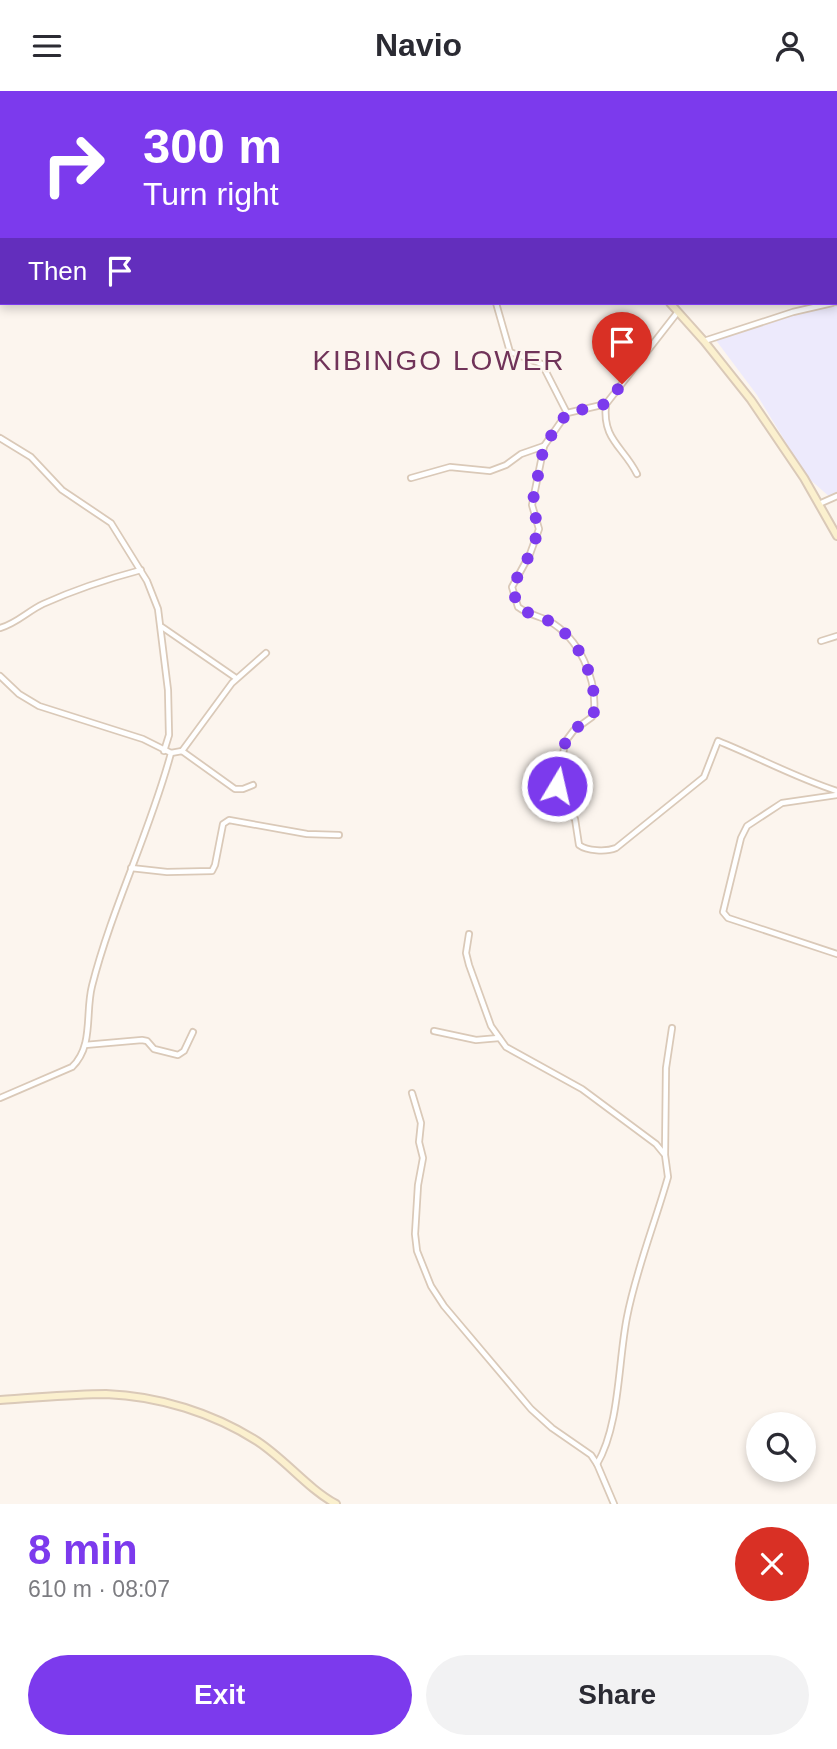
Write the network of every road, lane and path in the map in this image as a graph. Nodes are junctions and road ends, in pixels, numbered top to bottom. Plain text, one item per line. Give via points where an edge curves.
1 (497, 305) edge
2 (671, 305) edge
3 (822, 305) edge
4 (677, 313) junction
5 (704, 341) junction
6 (606, 404) junction
7 (567, 413) junction
8 (0, 437) edge
9 (544, 446) junction
10 (637, 474) dead end
11 (411, 478) dead end
12 (837, 496) edge
13 (819, 504) junction
14 (837, 536) edge
15 (141, 570) junction
16 (161, 627) junction
17 (0, 628) edge
18 (837, 636) edge
19 (821, 641) dead end
20 (266, 653) dead end
21 (0, 676) edge
22 (236, 678) junction
23 (164, 751) junction
24 (182, 751) junction
25 (171, 753) junction
26 (253, 785) dead end
27 (837, 793) edge
28 (339, 835) dead end
29 (131, 868) junction
30 (469, 934) dead end
31 (837, 954) edge
32 (672, 1028) dead end
33 (434, 1031) dead end
34 (193, 1032) dead end
35 (499, 1038) junction
36 (85, 1045) junction
37 (412, 1093) dead end
38 (0, 1098) edge
39 (665, 1155) junction
40 (0, 1400) edge
41 (597, 1464) junction
42 (336, 1504) edge
43 (614, 1504) edge

1 - 7 street via 510,352 542,364
2 - 4 main road
3 - 5 street
4 - 5 main road
4 - 6 street
5 - 13 main road via 751,400
6 - 7 street
6 - 10 street via 604,422 609,434
7 - 9 street
8 - 15 street via 32,457 62,490 111,523
9 - 11 street via 491,471 450,467
9 - 27 street via 532,505 539,529 512,591 523,611 560,630 589,670 594,712 565,742 557,792 576,822 580,846 616,848 704,777 718,741
12 - 13 street
13 - 14 main road
15 - 16 street via 153,593
15 - 17 street via 55,599
16 - 22 street
16 - 23 street via 169,709
18 - 19 street
20 - 22 street
21 - 23 street via 39,706 143,739
22 - 24 street
23 - 25 street
24 - 25 street
24 - 26 street via 235,789
25 - 29 street
27 - 31 street via 782,803 747,826 723,912 728,918
28 - 29 street via 229,820 223,824 212,871
29 - 36 street via 91,989
30 - 35 street via 469,965
32 - 39 street via 666,1068
33 - 35 street via 476,1040
34 - 36 street via 178,1055 153,1049 142,1040
35 - 39 street via 506,1047 582,1089
36 - 38 street via 72,1067
37 - 41 street via 421,1123 423,1161 416,1243 431,1286 531,1409
39 - 41 street via 668,1177 627,1317 617,1393 605,1451
40 - 42 main road via 106,1394 172,1404 251,1437
41 - 43 street

